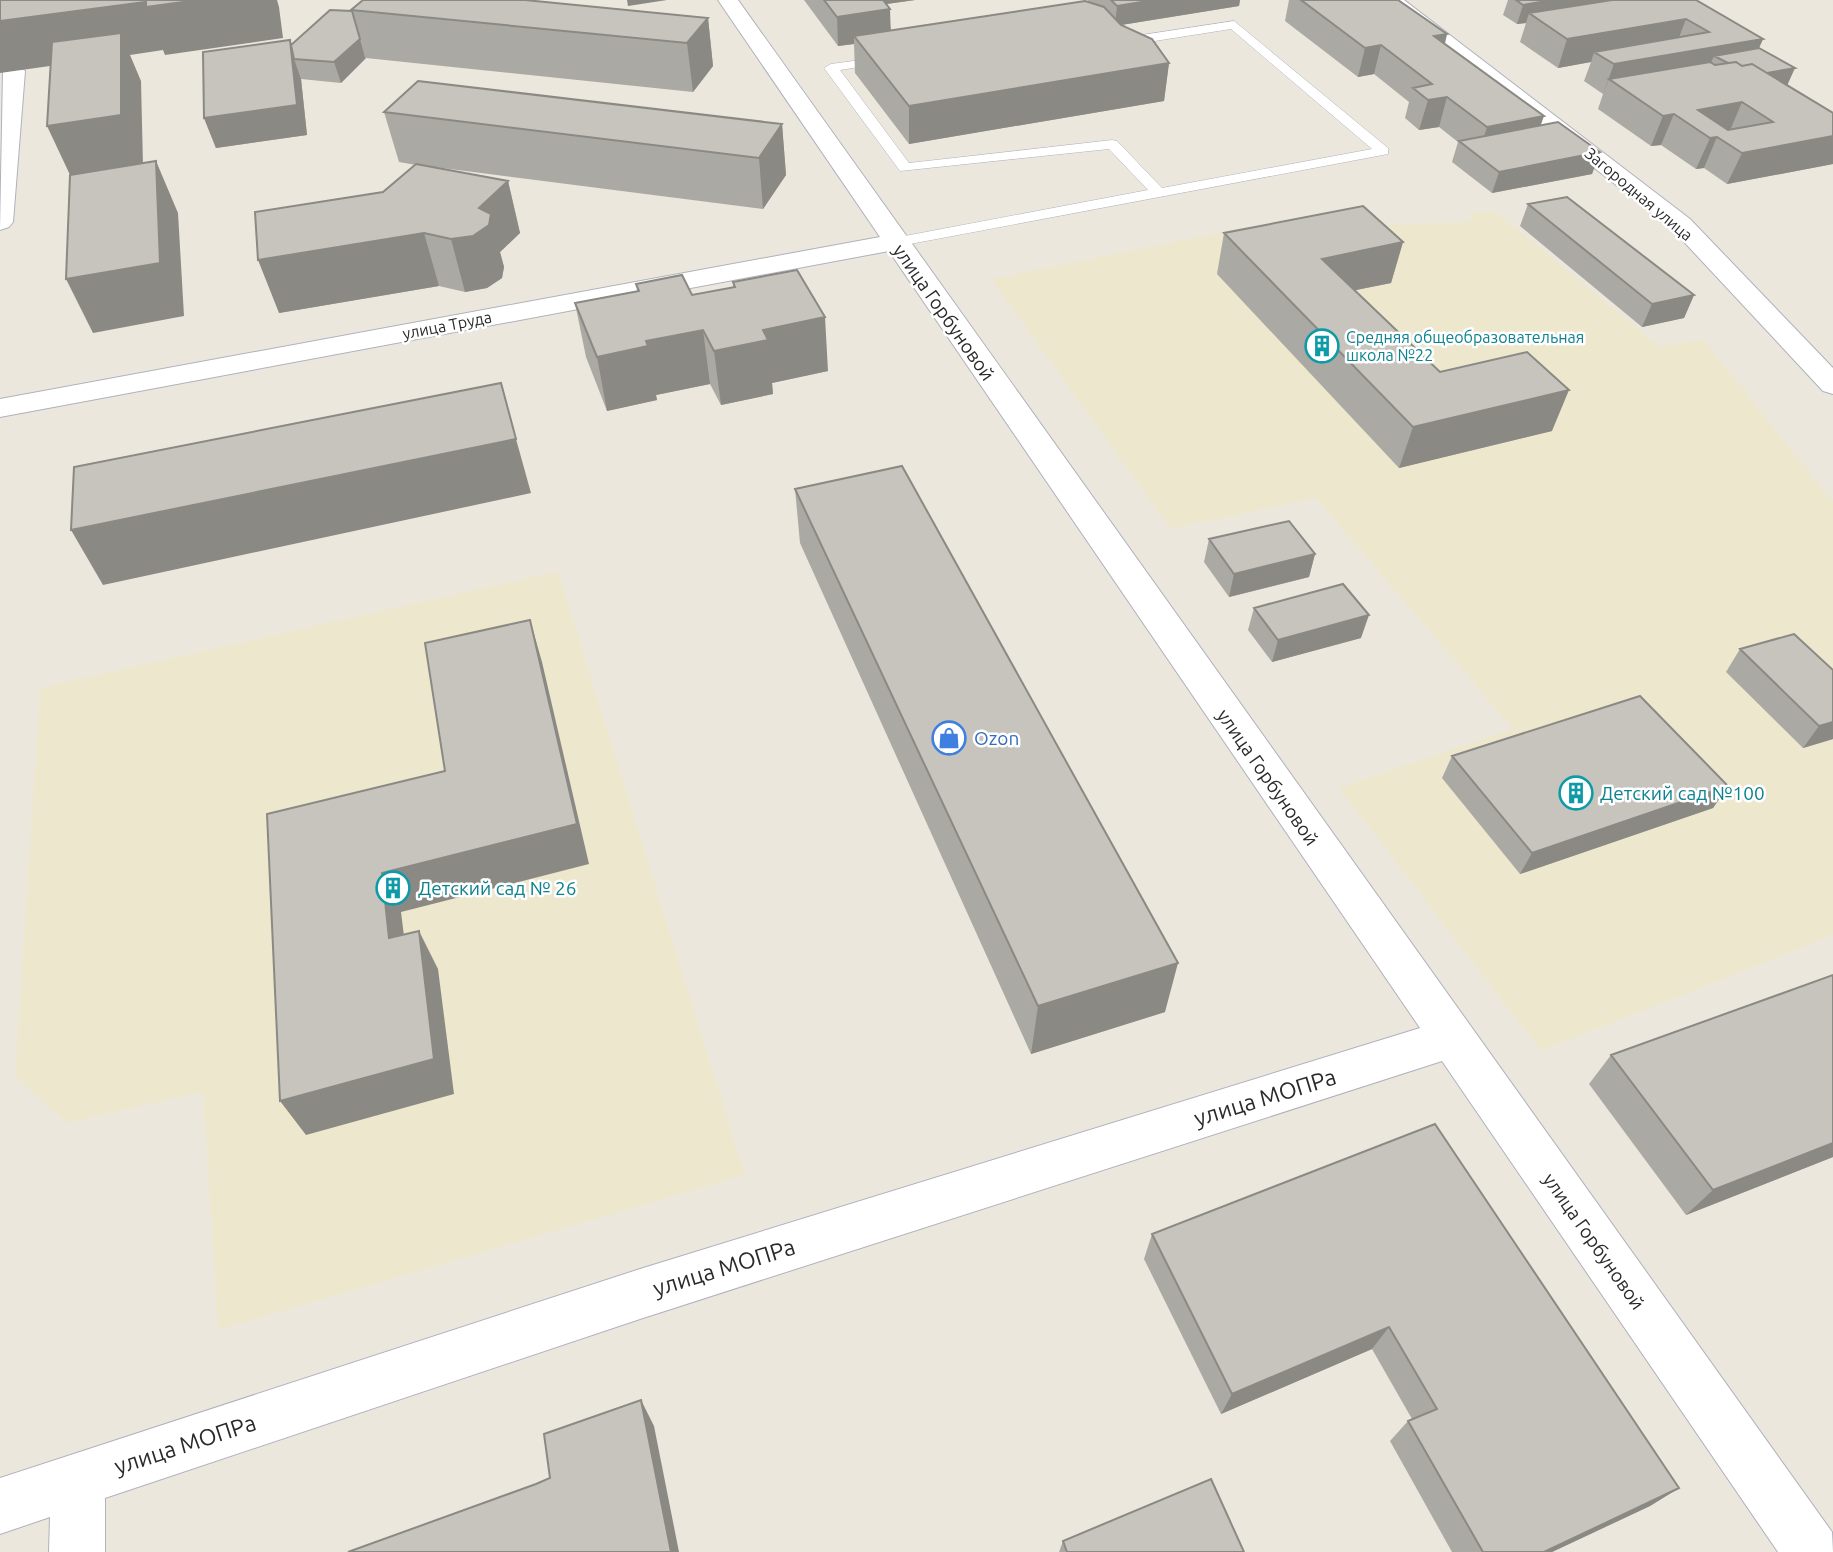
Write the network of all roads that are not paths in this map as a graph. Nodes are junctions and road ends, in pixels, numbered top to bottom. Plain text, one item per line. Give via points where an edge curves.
1 (728, 0) edge
2 (1391, 0) edge
3 (1142, 39) edge
4 (899, 56) edge
5 (15, 71) edge
6 (1159, 192) junction
7 (0, 222) edge
8 (894, 242) junction
9 (1833, 385) edge
10 (0, 408) edge
11 (1451, 1038) junction
12 (78, 1479) junction
13 (0, 1506) edge
14 (77, 1552) edge
15 (1812, 1552) edge

1 - 8 street, улица Горбуновой
2 - 9 street, Загородная улица via 1681,224
3 - 6 lane via 1234,25 1383,151
4 - 6 lane via 831,68 905,168 1112,144
5 - 7 street
6 - 8 lane
8 - 10 street, улица Труда
8 - 11 street, улица Горбуновой
11 - 12 street, улица МОПРа via 640,1294
11 - 15 street, улица Горбуновой
12 - 13 street, улица МОПРа
12 - 14 street

